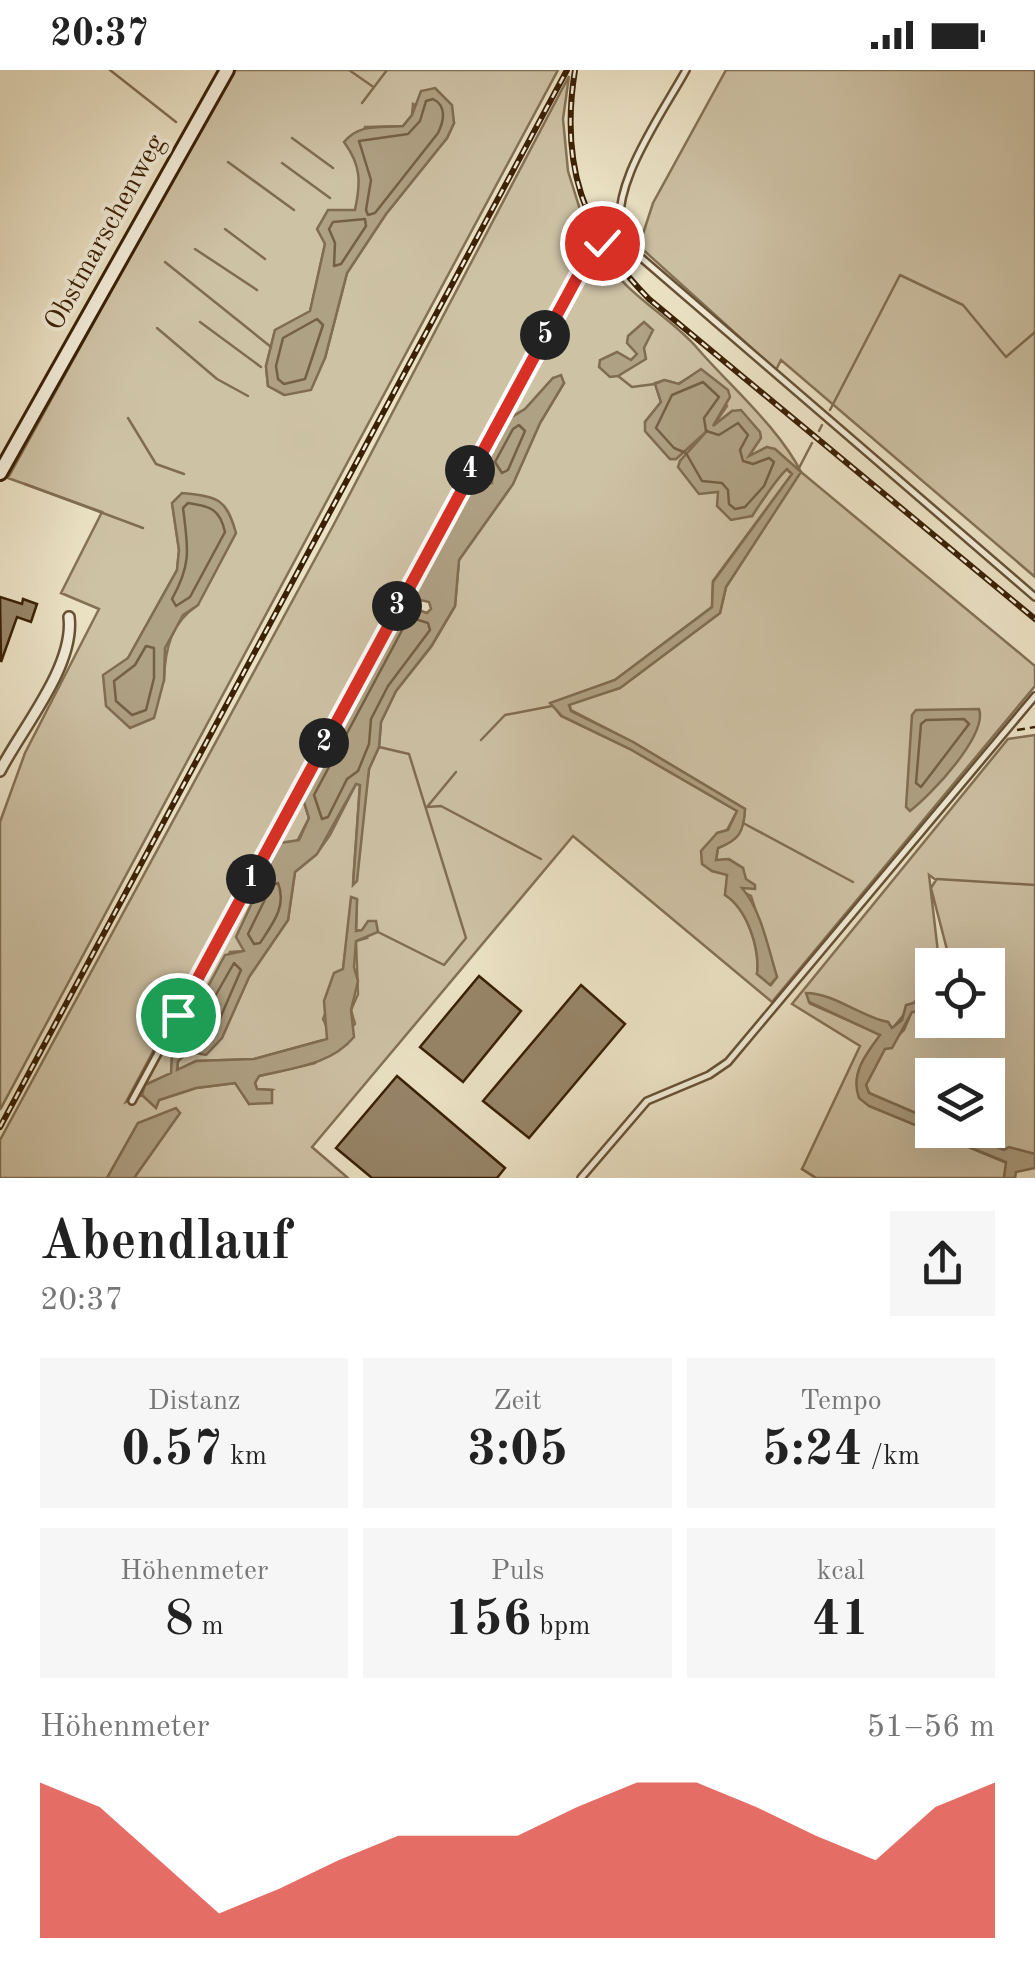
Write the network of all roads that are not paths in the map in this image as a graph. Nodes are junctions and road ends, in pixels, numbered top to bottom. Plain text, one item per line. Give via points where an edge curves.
1 (226, 70) edge
2 (686, 70) edge
3 (619, 232) junction
4 (0, 473) edge
5 (1035, 597) edge
6 (69, 617) dead end
7 (1035, 696) edge
8 (0, 771) edge
9 (132, 1101) dead end
10 (582, 1178) edge

1 - 4 main road, Obstmarschenweg
2 - 3 lane via 628,179
3 - 5 lane
3 - 9 lane via 586,261
6 - 8 street via 70,642 58,670
7 - 10 lane via 728,1062 647,1101

